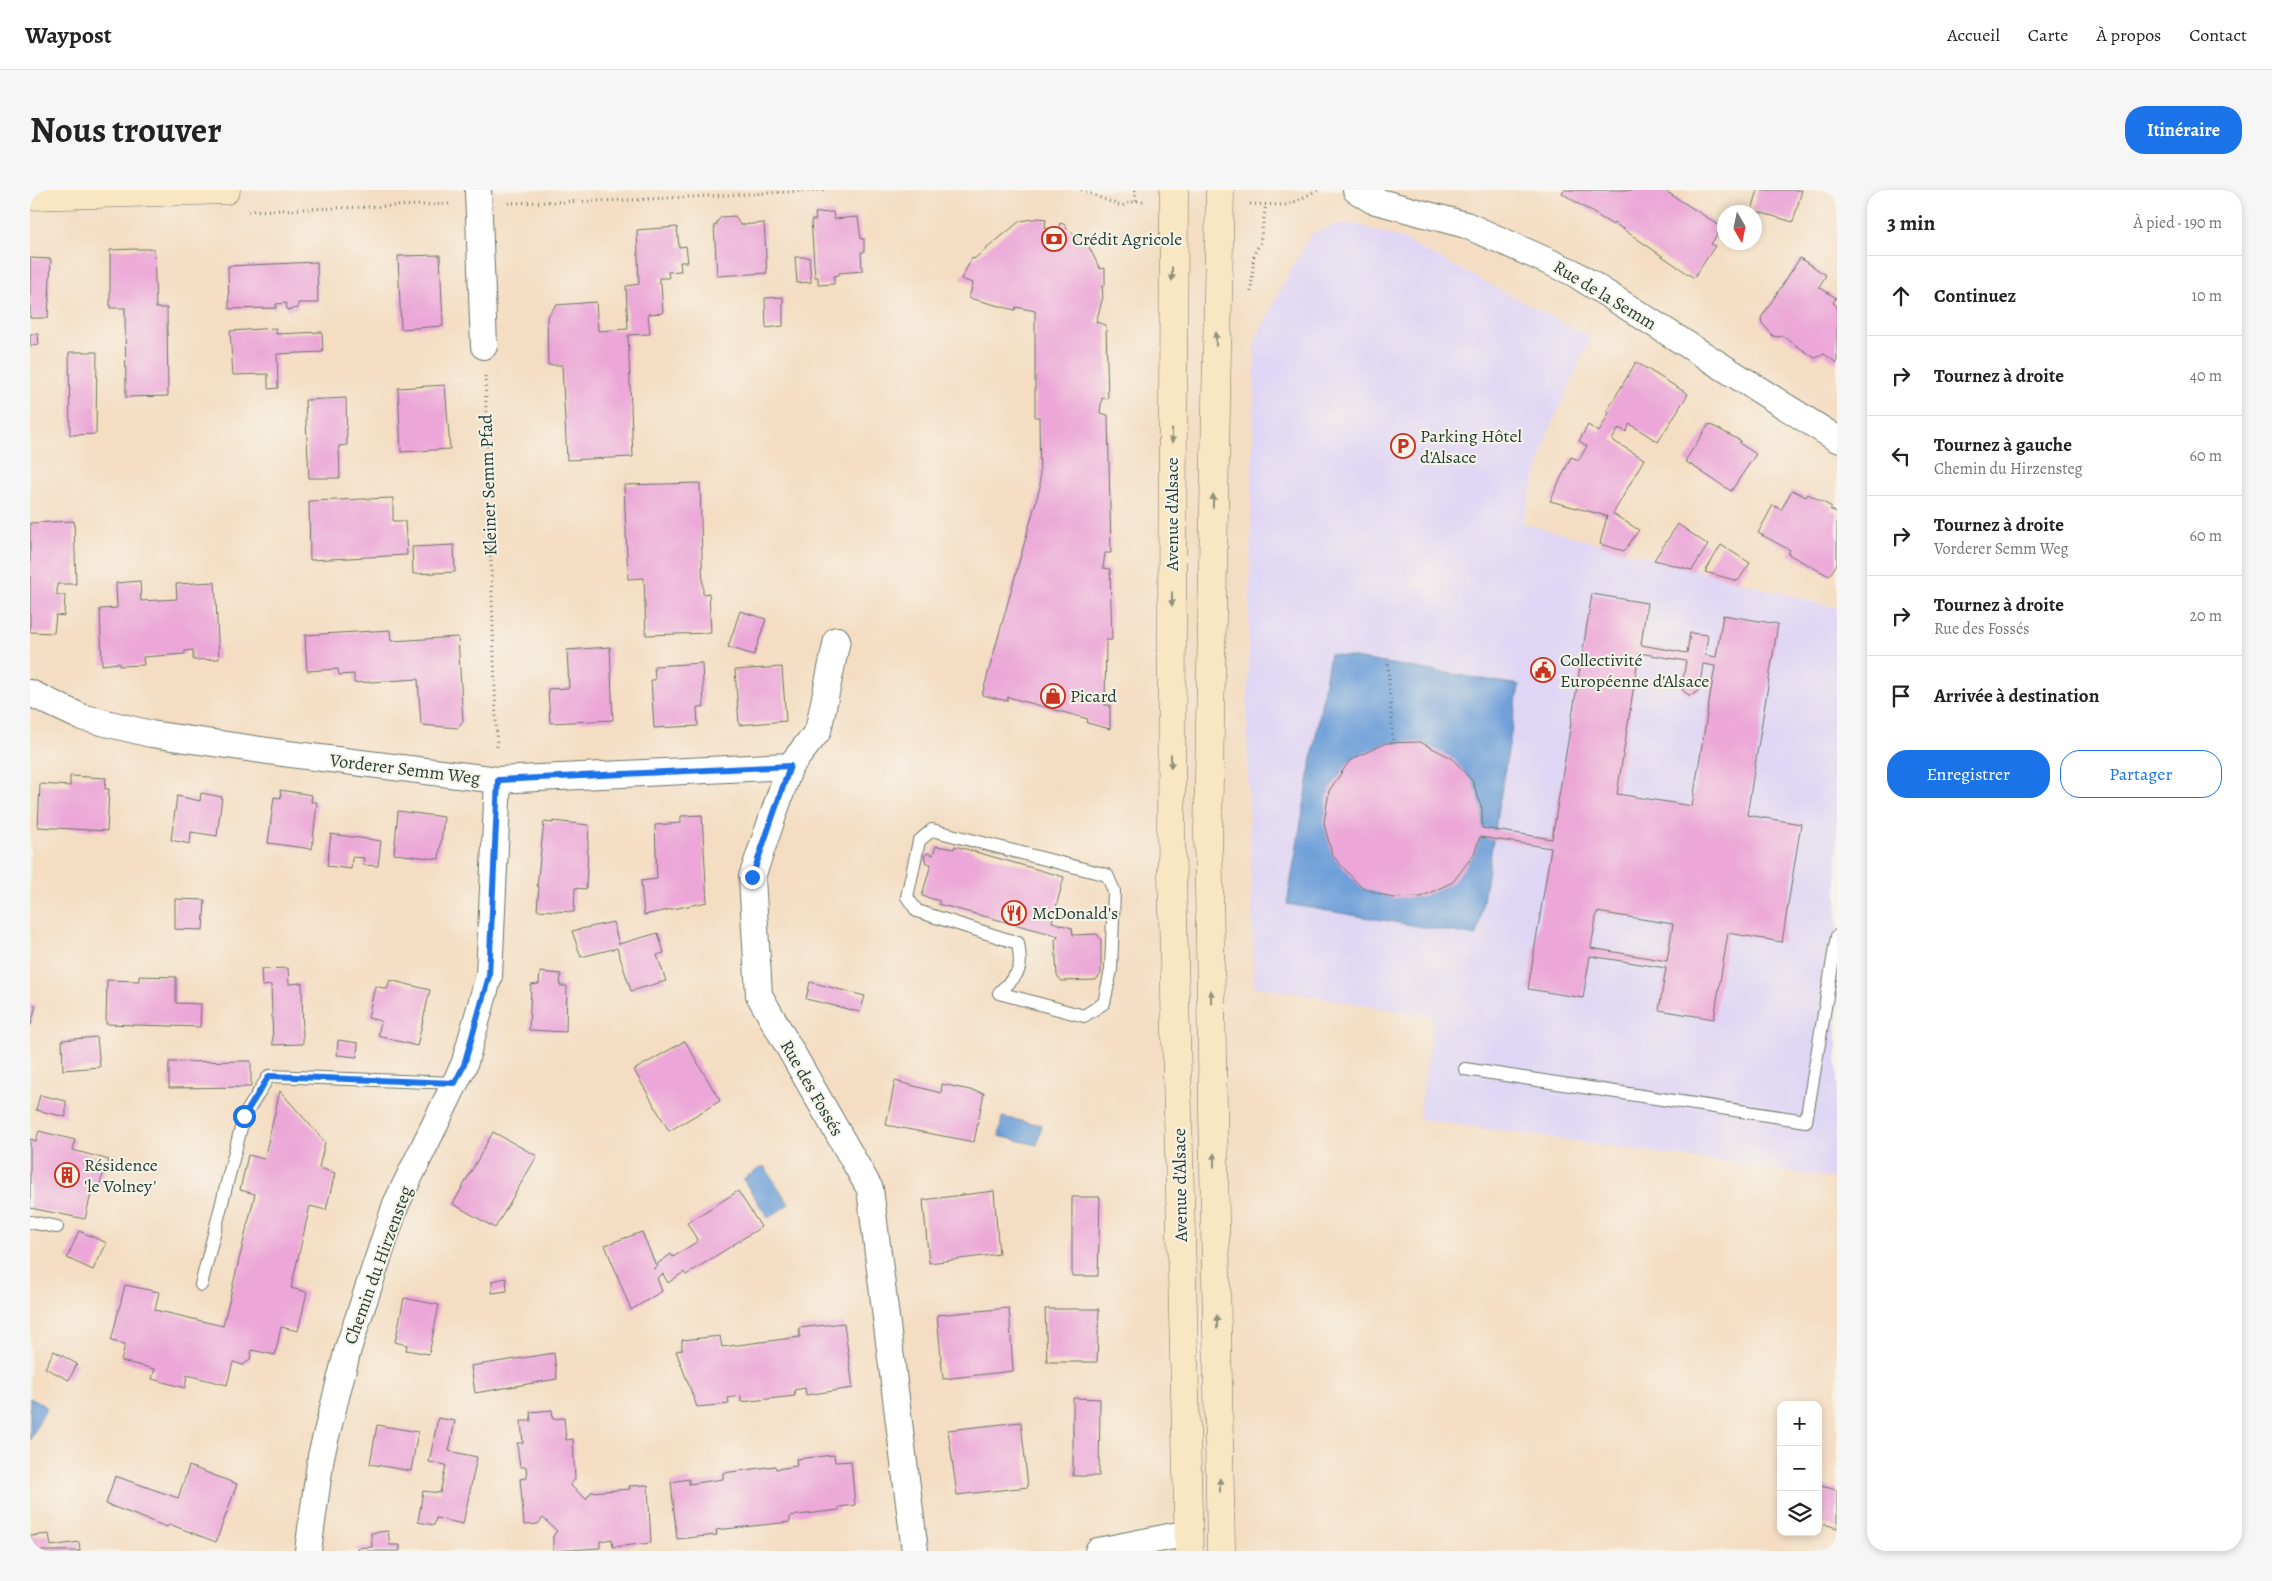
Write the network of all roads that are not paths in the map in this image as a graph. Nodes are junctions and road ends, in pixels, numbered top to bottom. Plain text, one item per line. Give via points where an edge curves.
1 (1174, 190) edge
2 (1220, 190) edge
3 (123, 192) edge
4 (1364, 195) edge
5 (30, 196) edge
6 (479, 197) edge
7 (233, 201) edge
8 (484, 346) road end
9 (1837, 438) edge
10 (837, 640) dead end
11 (30, 692) edge
12 (790, 766) junction
13 (498, 780) junction
14 (1208, 832) junction
15 (1171, 837) junction
16 (1837, 936) edge
17 (999, 993) joint
18 (1831, 1005) edge
19 (1465, 1069) dead end
20 (455, 1083) junction
21 (30, 1222) edge
22 (57, 1227) dead end
23 (201, 1285) dead end
24 (1221, 1539) edge
25 (1189, 1542) edge
26 (308, 1551) edge
27 (915, 1551) edge
28 (1098, 1551) edge

1 -> 15 main road, Avenue d'Alsace
14 -> 2 main road, Avenue d'Alsace
3 - 5 main road
3 - 7 main road
4 - 9 street, Rue de la Semm via 1466,224 1572,272
6 - 8 street
10 - 12 street, Rue des Fossés via 818,731
11 - 13 street, Vorderer Semm Weg via 81,717 151,734
12 - 13 street, Vorderer Semm Weg
12 - 27 street, Rue des Fossés via 752,877 759,995 870,1189
13 - 20 street, Chemin du Hirzensteg via 489,976 464,1065
14 - 15 main road
24 -> 14 main road, Avenue d'Alsace
15 - 25 main road, Avenue d'Alsace
16 - 18 lane
17 - 17 lane via 1020,971 1018,943 917,911 907,898 919,841 932,830 1107,875 1114,891 1111,970 1104,1003 1084,1016
18 - 19 lane via 1806,1121
20 - 23 lane via 269,1076 244,1116
20 - 26 street, Chemin du Hirzensteg via 396,1204 348,1349 321,1456
21 - 22 lane
24 - 25 main road, Avenue d'Alsace
25 - 28 street

